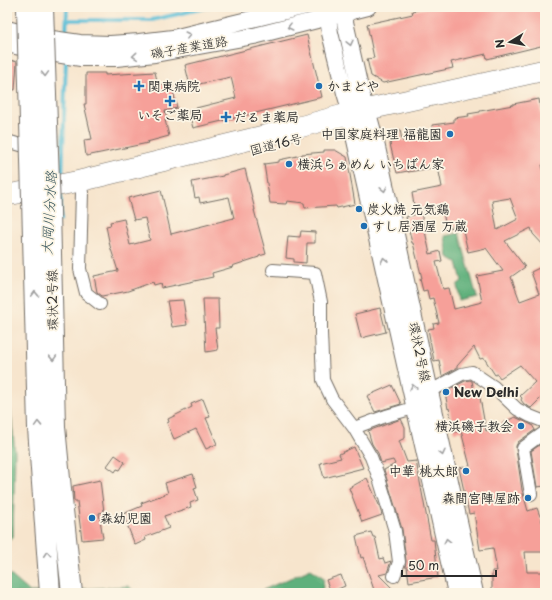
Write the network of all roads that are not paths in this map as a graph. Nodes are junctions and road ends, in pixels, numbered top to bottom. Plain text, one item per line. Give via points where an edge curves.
1 (21, 7) edge
2 (27, 7) edge
3 (43, 7) edge
4 (302, 7) edge
5 (368, 7) edge
6 (335, 11) edge
7 (14, 38) edge
8 (81, 50) junction
9 (545, 70) edge
10 (545, 81) edge
11 (360, 118) junction
12 (7, 141) edge
13 (24, 146) junction
14 (82, 192) junction
15 (16, 199) edge
16 (273, 270) dead end
17 (100, 304) dead end
18 (428, 388) junction
19 (417, 407) junction
20 (545, 422) edge
21 (354, 428) junction
22 (545, 432) edge
23 (69, 484) dead end
24 (531, 494) dead end
25 (79, 569) dead end
26 (394, 576) dead end
27 (50, 593) edge
28 (72, 593) edge
29 (458, 593) edge
30 (473, 593) edge

1 - 7 street via 22,18
27 -> 2 main road, 環状2号線, bridge via 38,420
3 -> 28 main road, 環状2号線, bridge via 55,427
8 -> 4 street, 磯子産業道路 via 173,38
5 - 6 street, 磯子産業道路
6 -> 8 street, 磯子産業道路 via 254,36 155,54 116,58
6 - 11 street via 332,41 345,93
7 - 8 street, 磯子産業道路
7 - 13 street via 20,58
9 - 11 highway, 国道16号
10 - 11 highway, 国道16号
11 - 14 highway, 国道16号 via 288,141
11 - 15 highway, 国道16号 via 292,129
11 -> 18 main road, 環状2号線 via 374,143
19 -> 11 main road, 環状2号線 via 401,339
12 - 13 street
13 - 15 street
14 - 15 highway, 国道16号
14 - 17 street via 80,269 86,293
16 - 21 street via 315,273 321,302 323,380 332,399
18 - 20 street via 438,387 462,374 472,372 494,387 518,409
18 -> 30 main road, 環状2号線
19 - 21 street
29 -> 19 main road, 環状2号線
21 - 26 street via 371,457 395,531 400,562
22 - 24 street via 523,448
23 - 25 street

